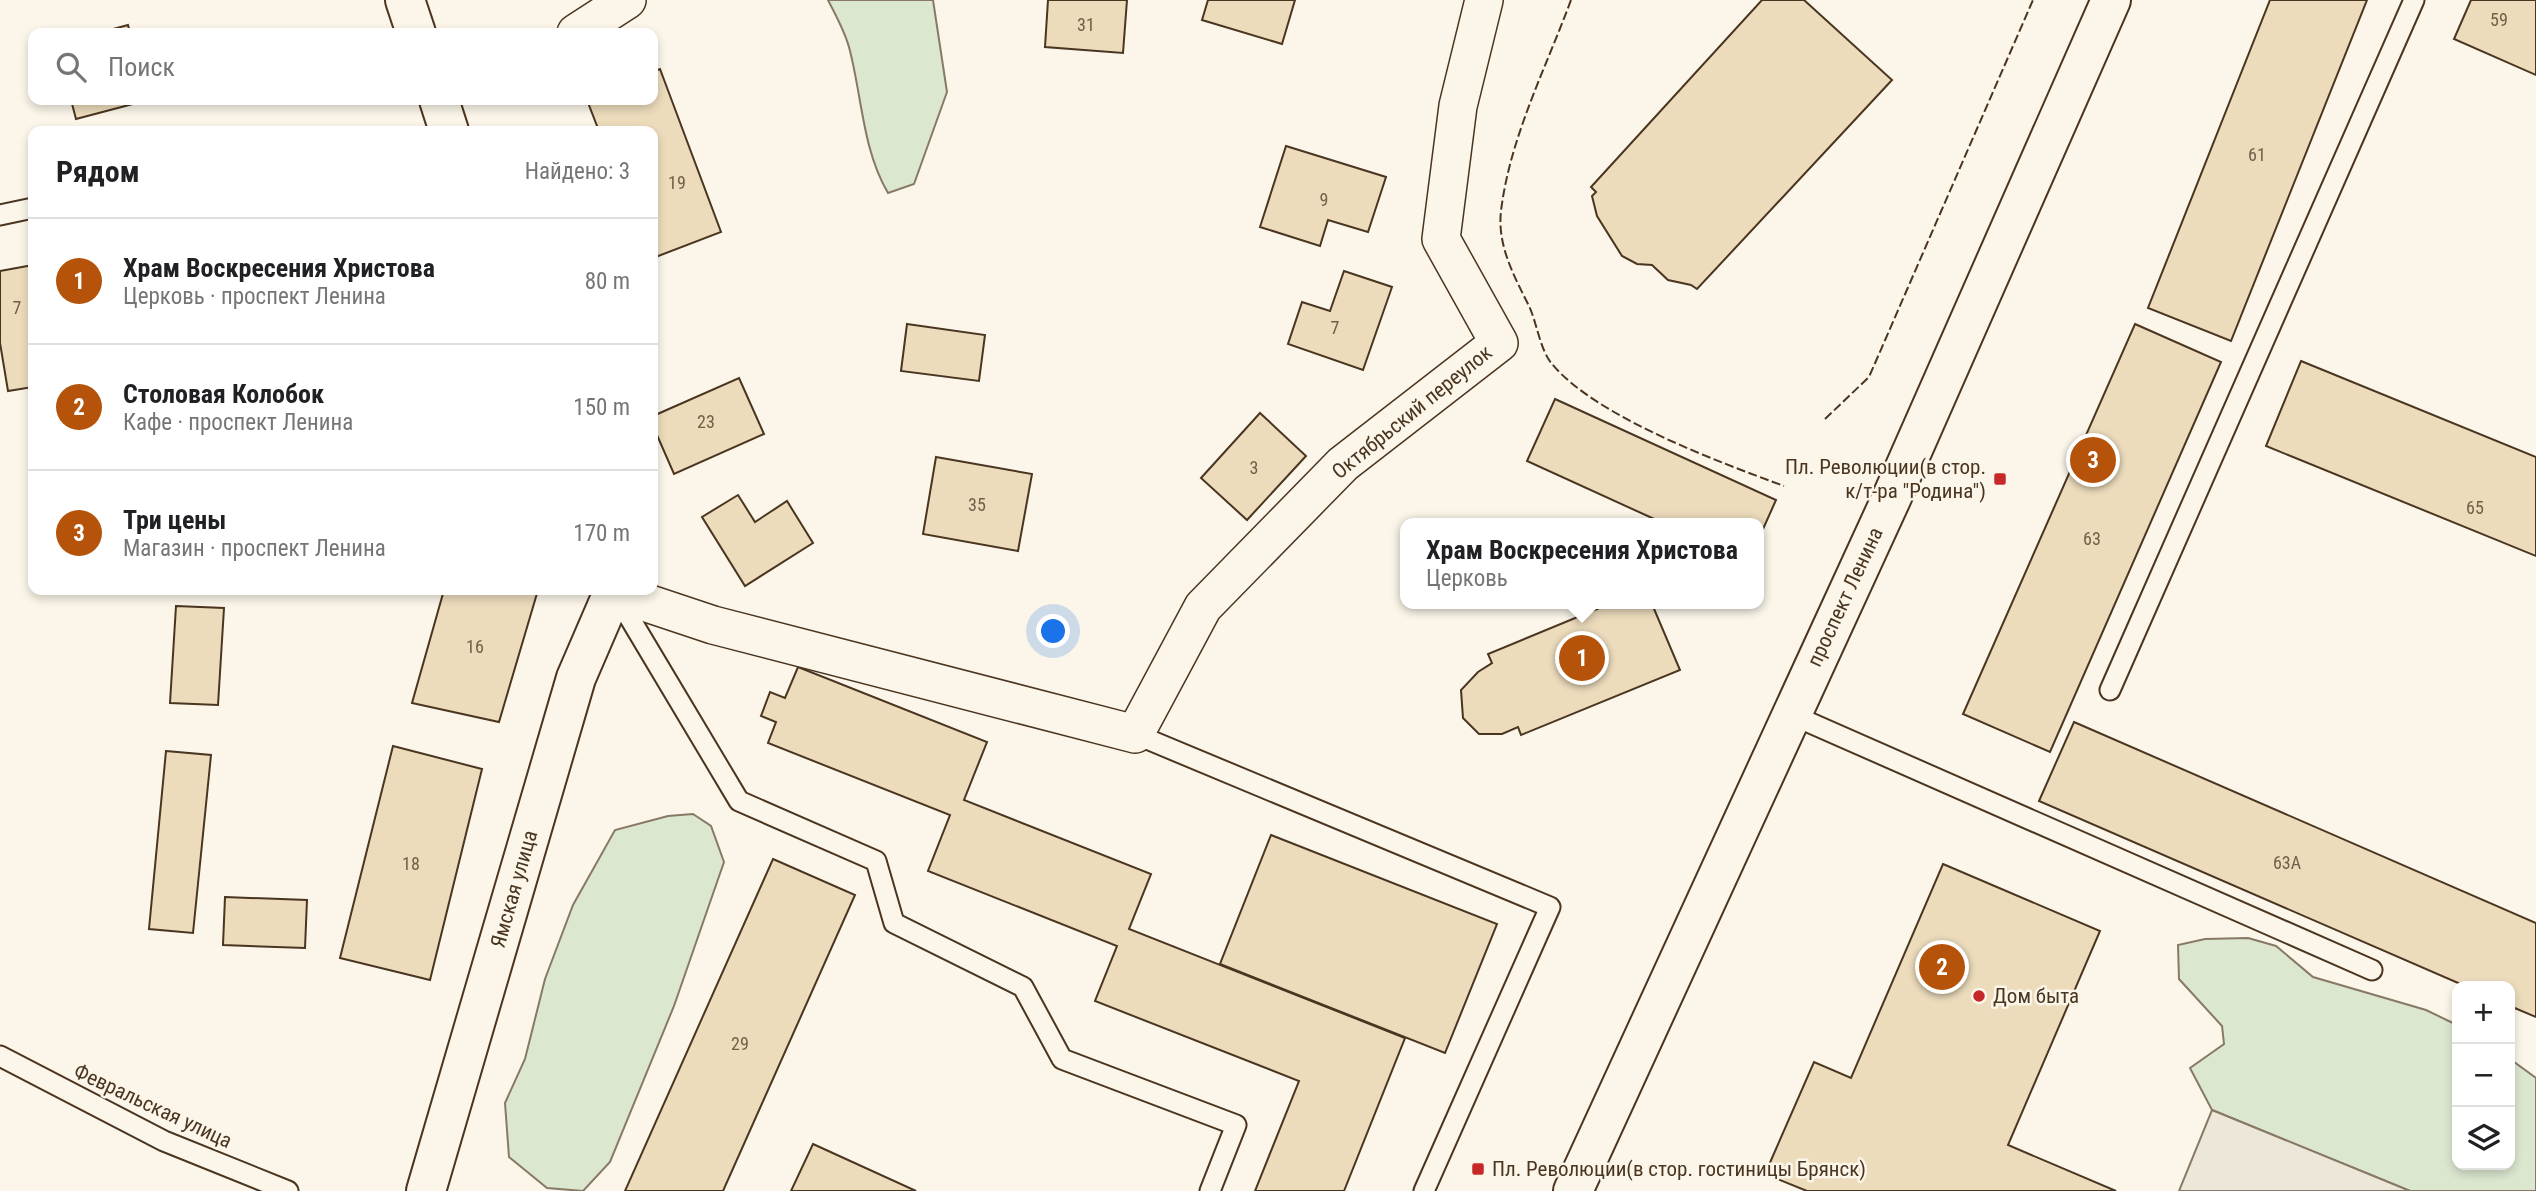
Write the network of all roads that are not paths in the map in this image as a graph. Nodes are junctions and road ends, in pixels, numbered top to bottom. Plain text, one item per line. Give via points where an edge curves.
1 (405, 0) edge
2 (627, 0) edge
3 (1484, 0) edge
4 (2110, 0) edge
5 (2414, 0) edge
6 (414, 28) edge
7 (584, 28) edge
8 (441, 105) edge
9 (447, 126) edge
10 (28, 209) edge
11 (0, 215) edge
12 (612, 595) edge
13 (616, 595) edge
14 (626, 595) edge
15 (2110, 690) dead end
16 (1790, 714) junction
17 (1135, 734) junction
18 (2372, 970) dead end
19 (0, 1056) edge
20 (288, 1191) edge
21 (426, 1191) edge
22 (1210, 1191) edge
23 (1424, 1191) edge
24 (1573, 1191) edge

1 - 6 main road
2 - 7 street
3 - 17 street, Октябрьский переулок via 1458,106 1441,239 1499,343 1343,464 1203,607
4 - 16 main road, проспект Ленина via 1891,499
5 - 15 lane
8 - 9 main road
10 - 11 lane
12 - 21 main road, Ямская улица via 576,678
13 - 22 lane via 739,801 876,861 894,923 1023,987 1062,1059 1236,1125
14 - 17 street via 713,625
16 - 18 lane
16 - 24 main road, проспект Ленина
17 - 23 lane via 1550,907
19 - 20 lane, Февральская улица via 163,1141

